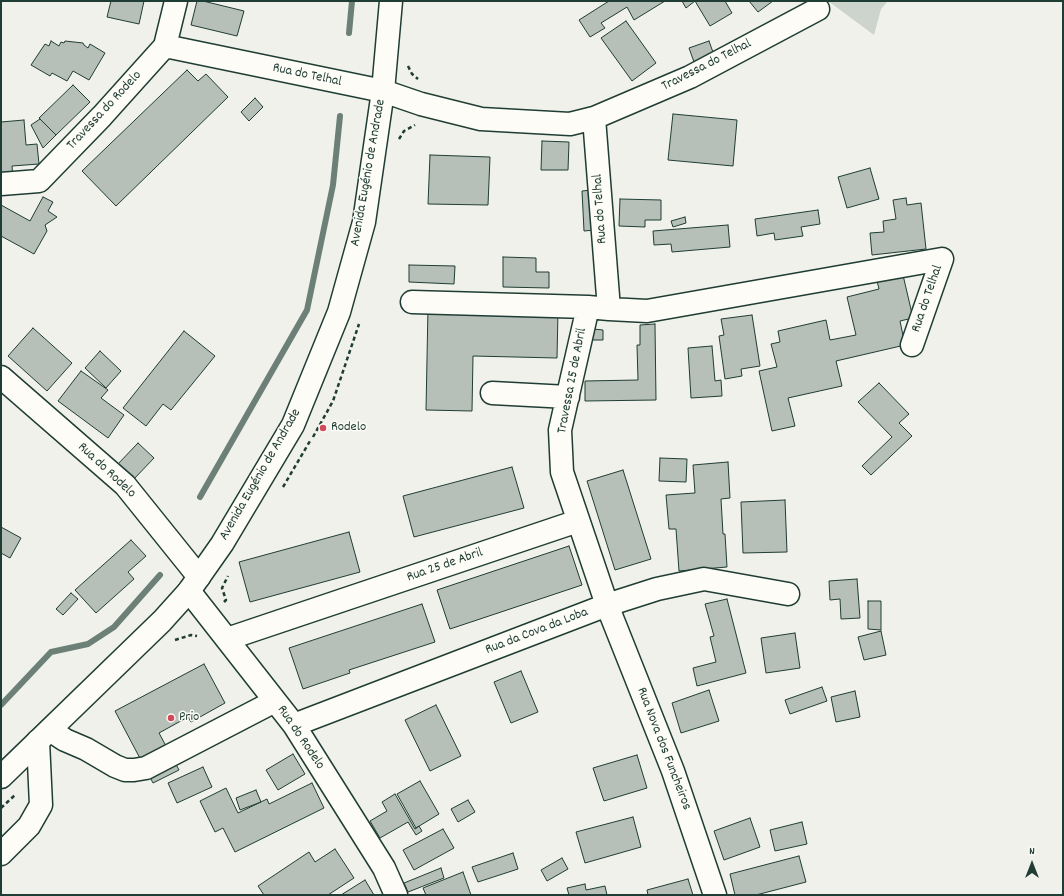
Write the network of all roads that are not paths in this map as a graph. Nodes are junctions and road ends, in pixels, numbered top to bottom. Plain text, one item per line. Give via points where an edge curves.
1 (176, 1) edge
2 (391, 1) edge
3 (818, 9) dead end
4 (165, 46) junction
5 (383, 91) junction
6 (594, 118) junction
7 (1, 184) edge
8 (412, 302) dead end
9 (598, 308) junction
10 (912, 345) dead end
11 (1, 377) edge
12 (492, 393) dead end
13 (568, 397) junction
14 (578, 521) junction
15 (194, 584) junction
16 (788, 594) dead end
17 (608, 605) junction
18 (227, 639) junction
19 (275, 701) junction
20 (294, 725) junction
21 (44, 735) junction
22 (1, 777) edge
23 (1, 854) edge
24 (396, 895) edge
25 (715, 895) edge

1 - 4 street, Travessa do Rodelo
2 - 5 street, Avenida Eugénio de Andrade
3 - 6 street, Travessa do Telhal via 690,77
4 - 5 street, Rua do Telhal
4 - 7 street, Travessa do Rodelo via 39,181
5 - 6 street, Rua do Telhal via 421,104 481,119 570,124
5 - 15 street, Avenida Eugénio de Andrade via 364,222 339,312 293,425 222,544
6 - 9 street, Rua do Telhal
8 - 9 street
9 - 10 street, Rua do Telhal via 647,311 942,259
9 - 13 street, Travessa 25 de Abril
11 - 15 street, Rua do Rodelo via 125,485
12 - 13 street
13 - 14 street, Travessa 25 de Abril via 560,430 562,472
14 - 17 street
14 - 18 street, Rua 25 de Abril
15 - 18 street, Rua do Rodelo
15 - 21 street, Avenida Eugénio de Andrade via 162,621
16 - 17 street, Rua da Cova da Loba via 704,579 657,589
17 - 20 street, Rua da Cova da Loba
17 - 25 street, Rua Nova dos Funcheiros via 673,771
18 - 19 street, Rua do Rodelo
19 - 20 street, Rua do Rodelo
19 - 21 street via 146,768 134,770 125,770 86,749
20 - 24 street, Rua do Rodelo via 384,868
21 - 22 street, Avenida Eugénio de Andrade
21 - 23 street via 40,805 29,826

